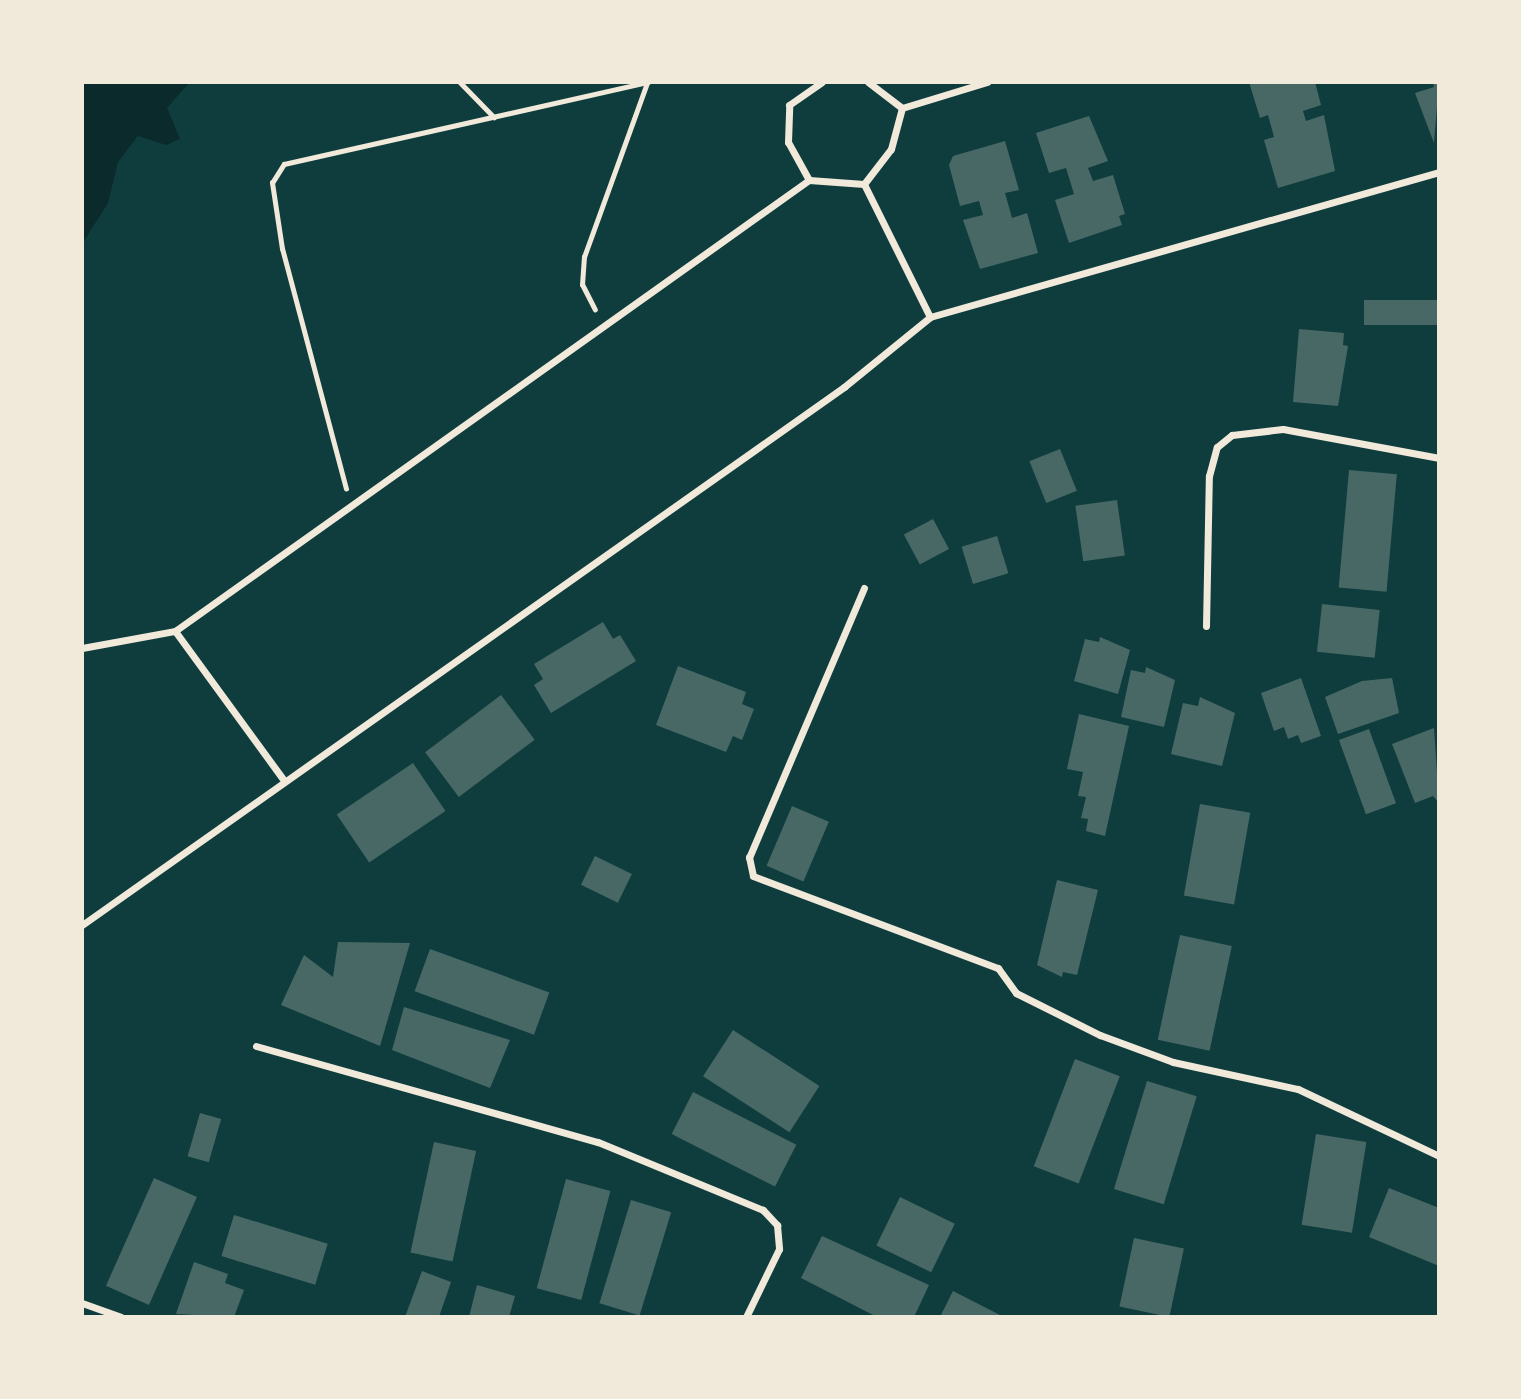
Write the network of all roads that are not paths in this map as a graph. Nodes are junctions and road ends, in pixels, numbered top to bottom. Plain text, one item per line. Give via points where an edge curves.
1 (822, 82) edge
2 (868, 82) edge
3 (987, 82) edge
4 (902, 108) junction
5 (1439, 172) edge
6 (809, 180) junction
7 (864, 184) junction
8 (930, 317) junction
9 (1439, 458) edge
10 (864, 588) dead end
11 (1206, 626) dead end
12 (174, 631) junction
13 (82, 648) edge
14 (283, 779) junction
15 (82, 925) edge
16 (256, 1046) dead end
17 (1439, 1156) edge
18 (82, 1303) edge
19 (121, 1317) edge
20 (746, 1317) edge

1 - 6 street via 789,105 788,142
2 - 4 street
3 - 4 street
4 - 7 street via 891,149
5 - 8 street
6 - 7 street
6 - 12 street via 352,510
7 - 8 street
8 - 14 street via 844,387
9 - 11 street via 1283,429 1232,435 1217,447 1209,476
10 - 17 street via 749,856 753,876 998,968 1016,993 1100,1035 1173,1062 1298,1089
12 - 13 street
12 - 14 street
14 - 15 street
16 - 20 street via 598,1142 763,1210 777,1225 779,1249
18 - 19 street

